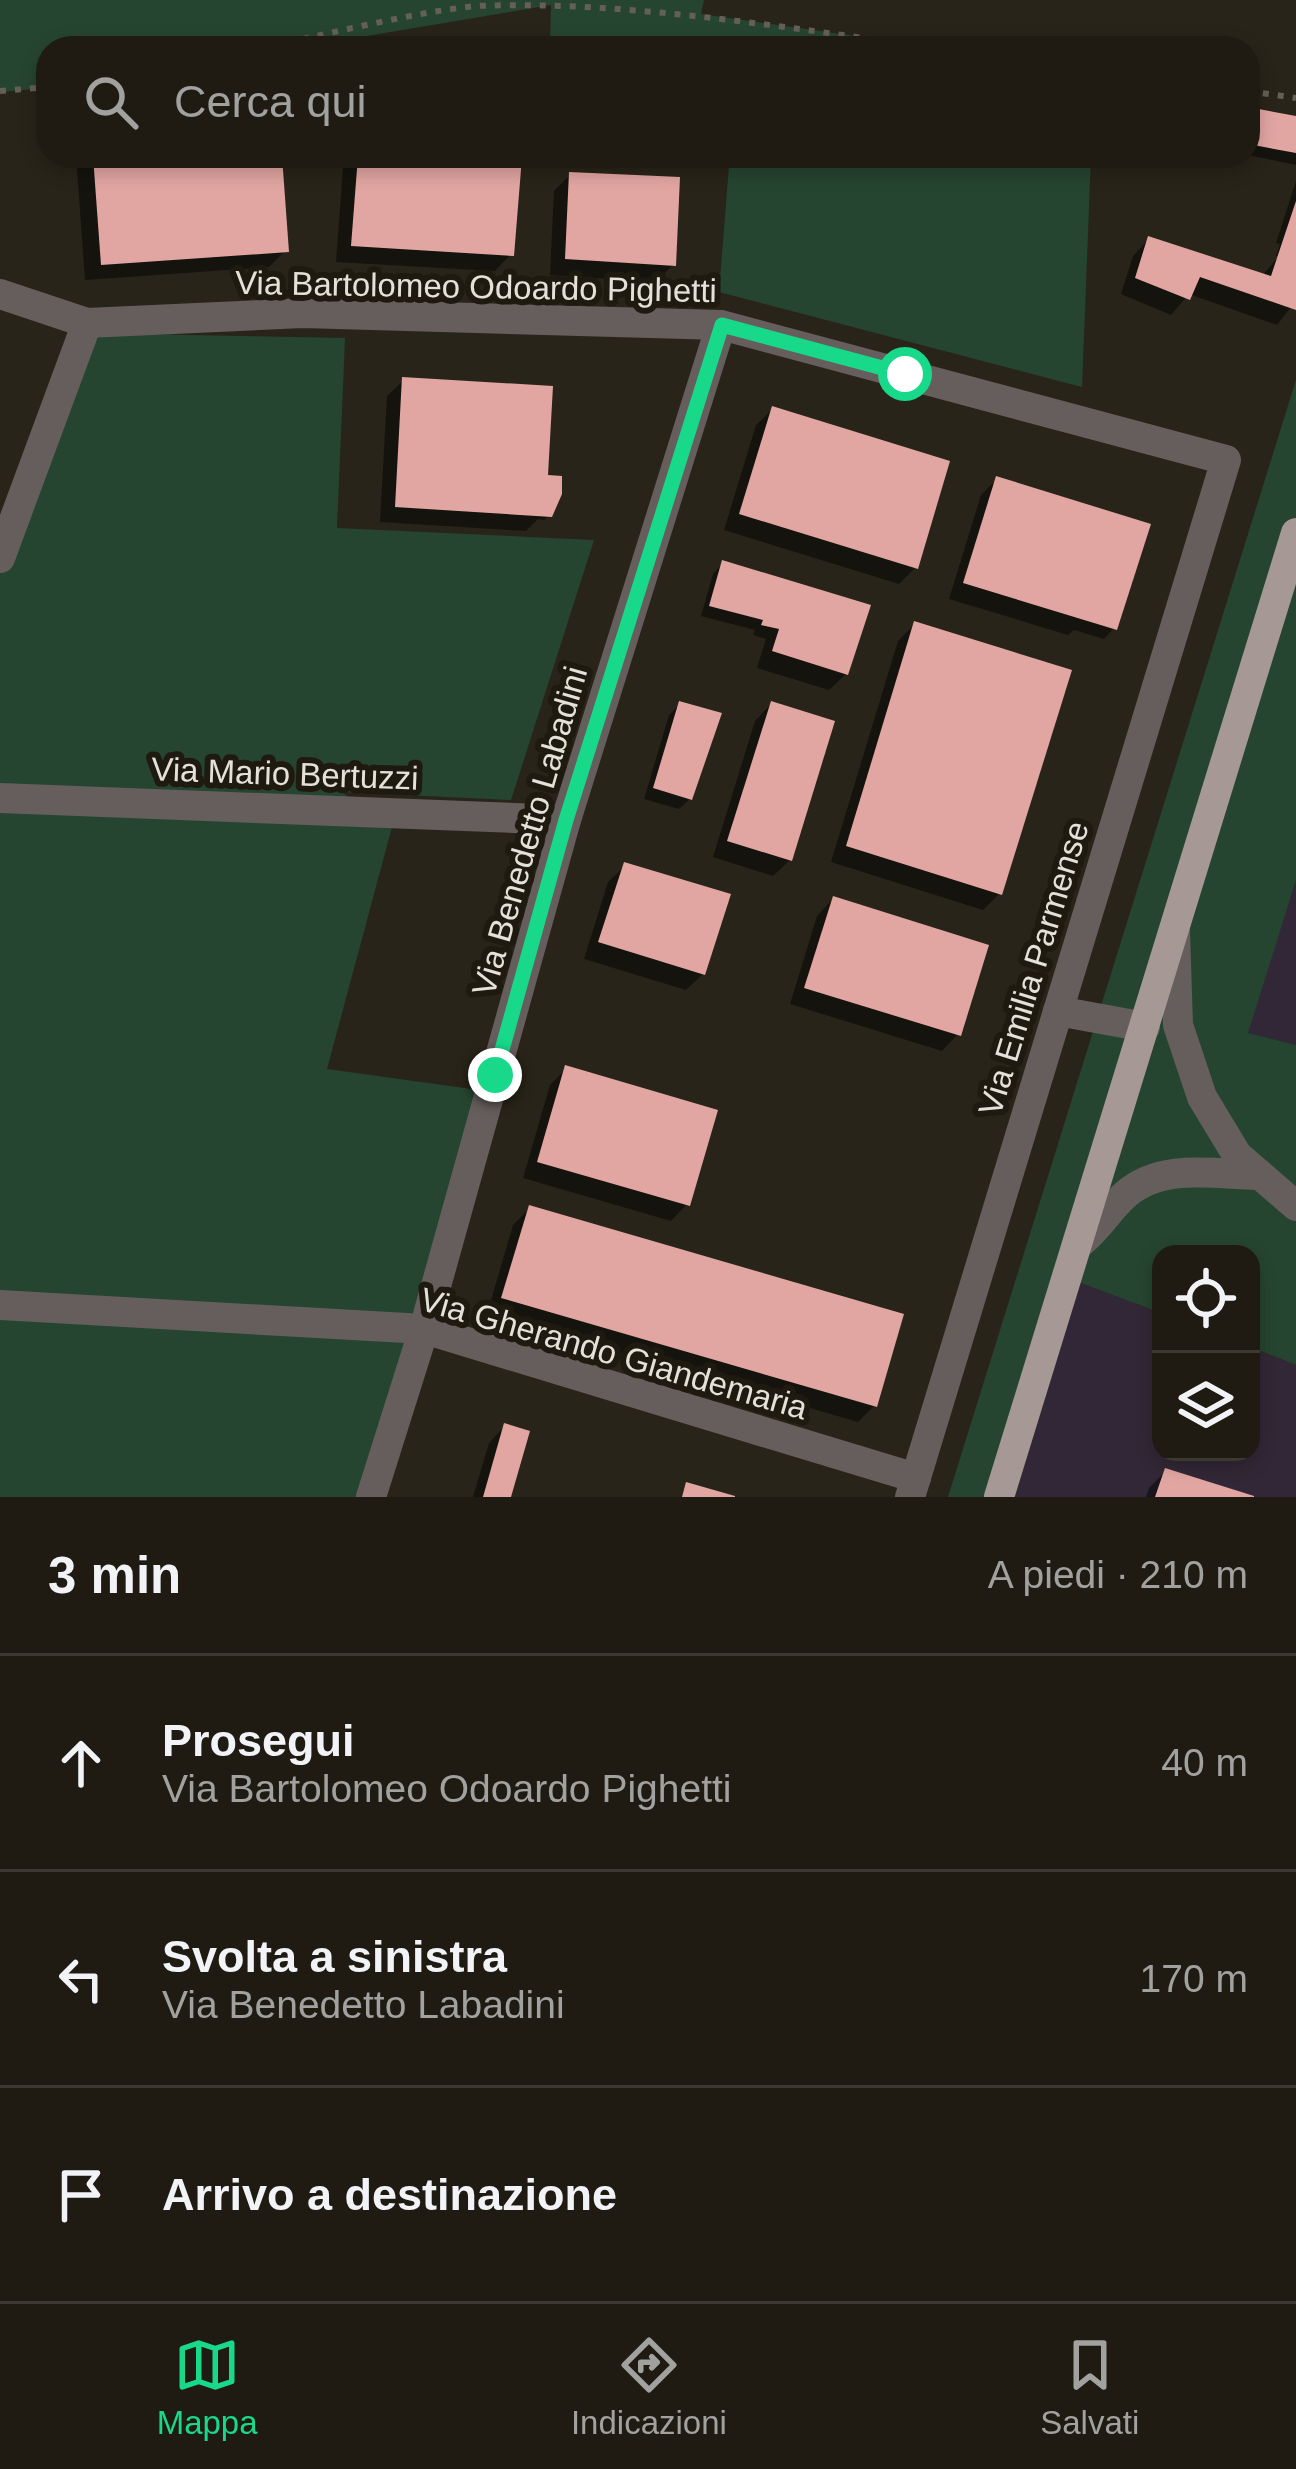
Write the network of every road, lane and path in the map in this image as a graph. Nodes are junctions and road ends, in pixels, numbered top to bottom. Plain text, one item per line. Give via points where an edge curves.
1 (321, 36) edge
2 (846, 36) edge
3 (36, 88) edge
4 (0, 91) edge
5 (1260, 93) edge
6 (1296, 98) edge
7 (0, 294) edge
8 (87, 323) junction
9 (722, 325) junction
10 (1226, 460) joint
11 (1296, 533) edge
12 (0, 558) edge
13 (0, 798) edge
14 (566, 820) junction
15 (1175, 931) junction
16 (1058, 1011) junction
17 (1145, 1027) junction
18 (1257, 1174) junction
19 (1296, 1206) edge
20 (1077, 1245) junction
21 (0, 1305) edge
22 (424, 1329) junction
23 (913, 1487) edge
24 (371, 1497) edge
25 (999, 1497) edge

1 - 2 path via 475,6 557,6 656,10
3 - 4 path
5 - 6 path
7 - 8 street, Via Bartolomeo Odoardo Pighetti
8 - 9 street, Via Bartolomeo Odoardo Pighetti via 303,313
8 - 12 street
9 - 10 street, Via Bartolomeo Odoardo Pighetti
9 - 14 street, Via Benedetto Labadini
10 - 16 street, Via Emilia Parmense
11 - 15 main road
13 - 14 street, Via Mario Bertuzzi
14 - 22 street, Via Benedetto Labadini
15 - 17 main road
15 - 18 street via 1178,1025 1189,1061 1224,1137
16 - 17 street
16 - 23 street, Via Emilia Parmense
17 - 20 main road
18 - 19 street
18 - 20 street via 1158,1177 1130,1190
20 - 25 main road
21 - 22 street, Via Gherando Giandemaria
22 - 23 street, Via Gherando Giandemaria
22 - 24 street, Via Benedetto Labadini

